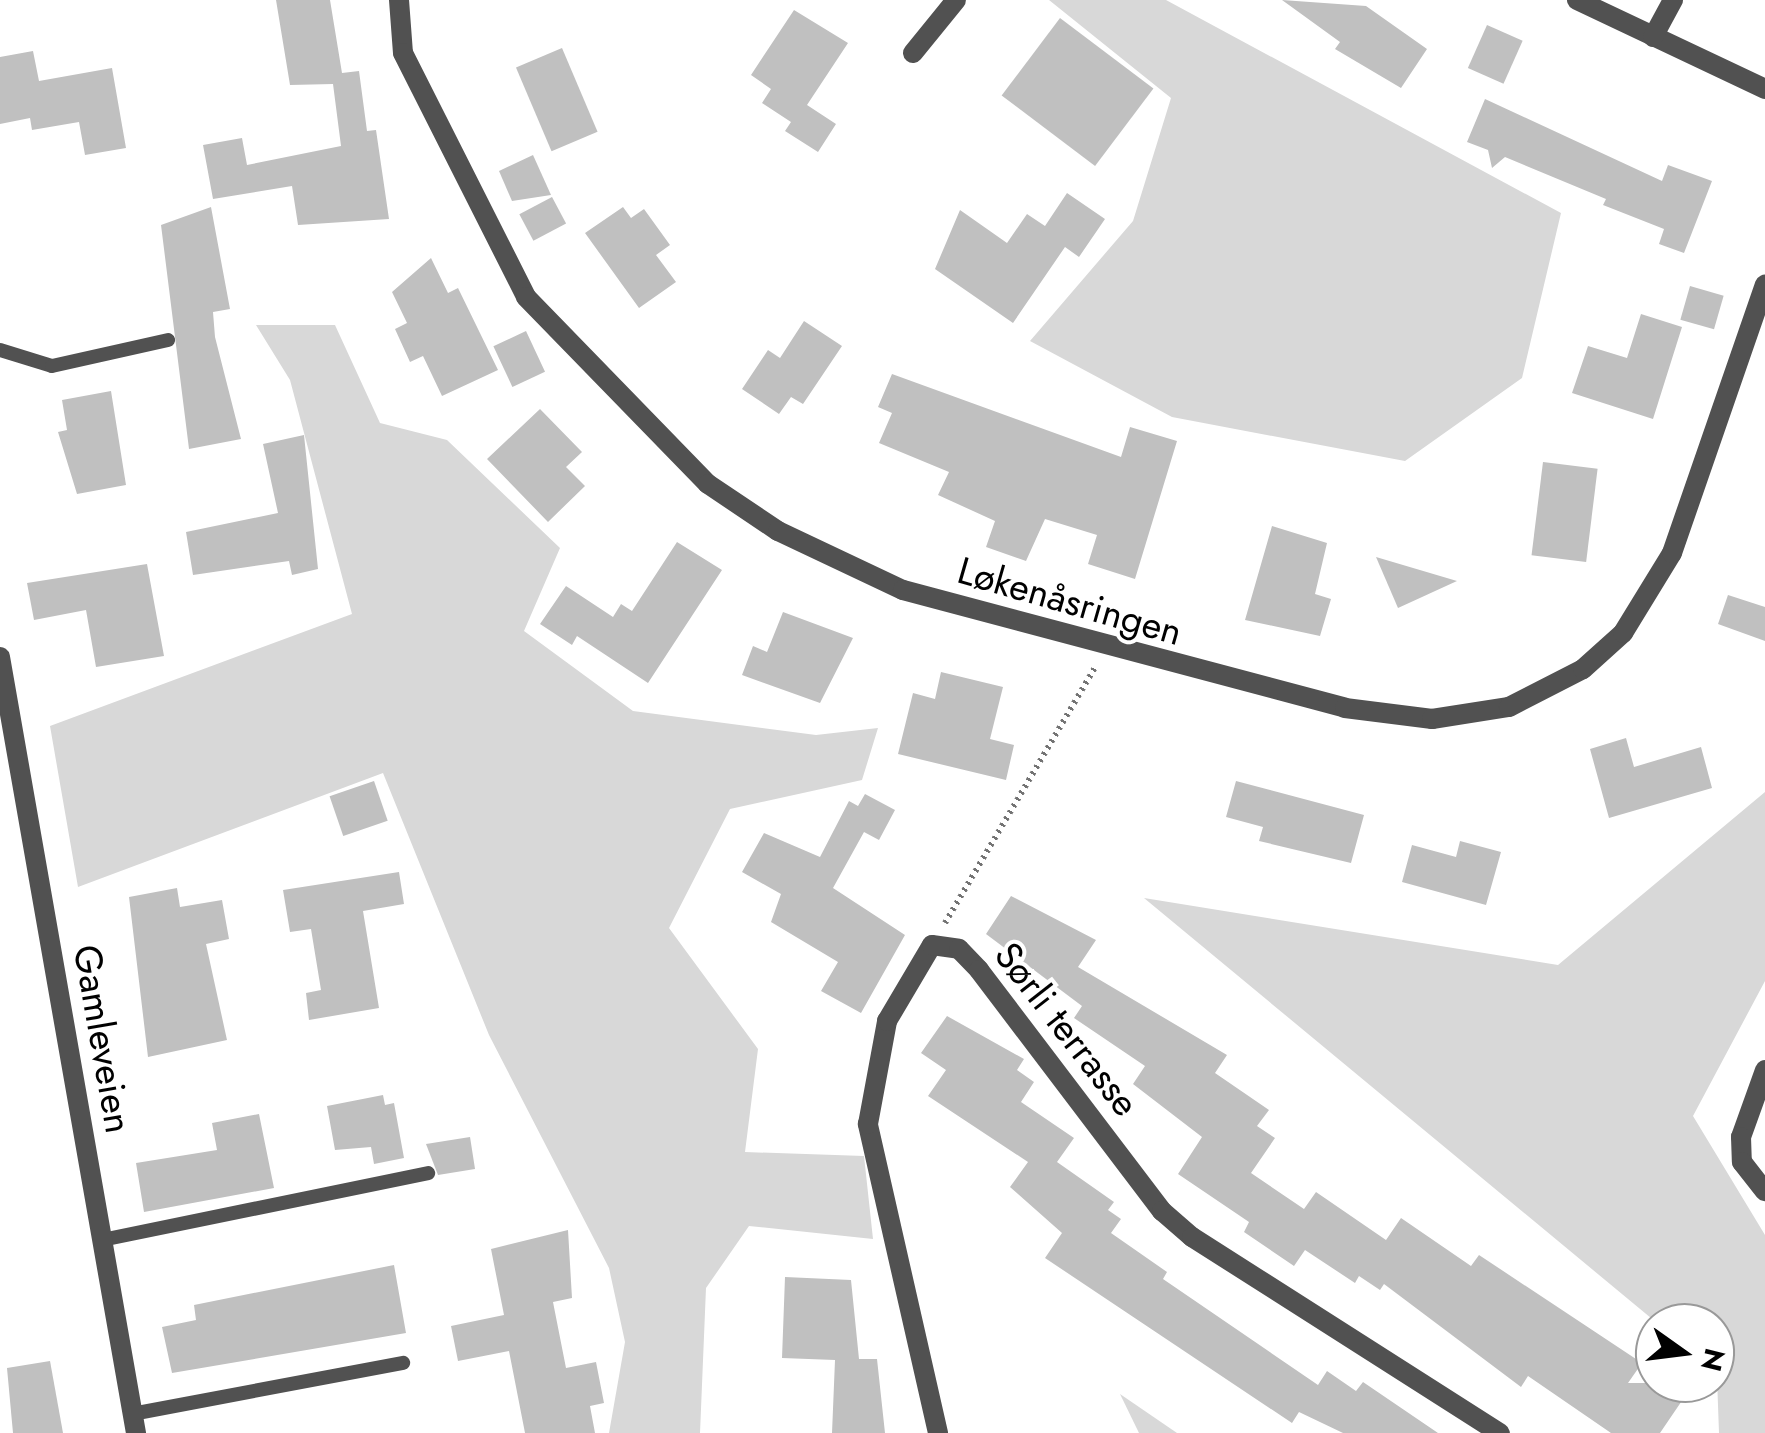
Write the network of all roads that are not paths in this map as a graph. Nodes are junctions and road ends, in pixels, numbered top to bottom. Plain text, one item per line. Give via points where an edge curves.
1 (399, 0) edge
2 (956, 0) edge
3 (1578, 0) edge
4 (1673, 0) edge
5 (1652, 37) junction
6 (913, 53) dead end
7 (1765, 89) edge
8 (1765, 286) edge
9 (168, 340) dead end
10 (0, 350) edge
11 (0, 657) edge
12 (1765, 1070) edge
13 (428, 1173) dead end
14 (1765, 1191) edge
15 (102, 1240) junction
16 (403, 1364) dead end
17 (134, 1423) edge
18 (938, 1433) edge
19 (1500, 1433) edge

1 - 8 street, Løkenåsringen via 404,54 479,217 526,297 648,431 708,484 841,565 1106,648 1345,708 1432,719 1509,707 1584,669 1623,632 1672,553
2 - 6 street
3 - 5 street
4 - 5 street
5 - 7 street
9 - 10 lane via 52,366
11 - 15 street, Gamleveien
12 - 14 street via 1742,1137 1742,1162
13 - 15 lane
15 - 17 street, Gamleveien
16 - 17 lane
18 - 19 street, Sørli terrasse via 868,1124 887,1021 932,945 958,949 979,970 1162,1211 1192,1237

